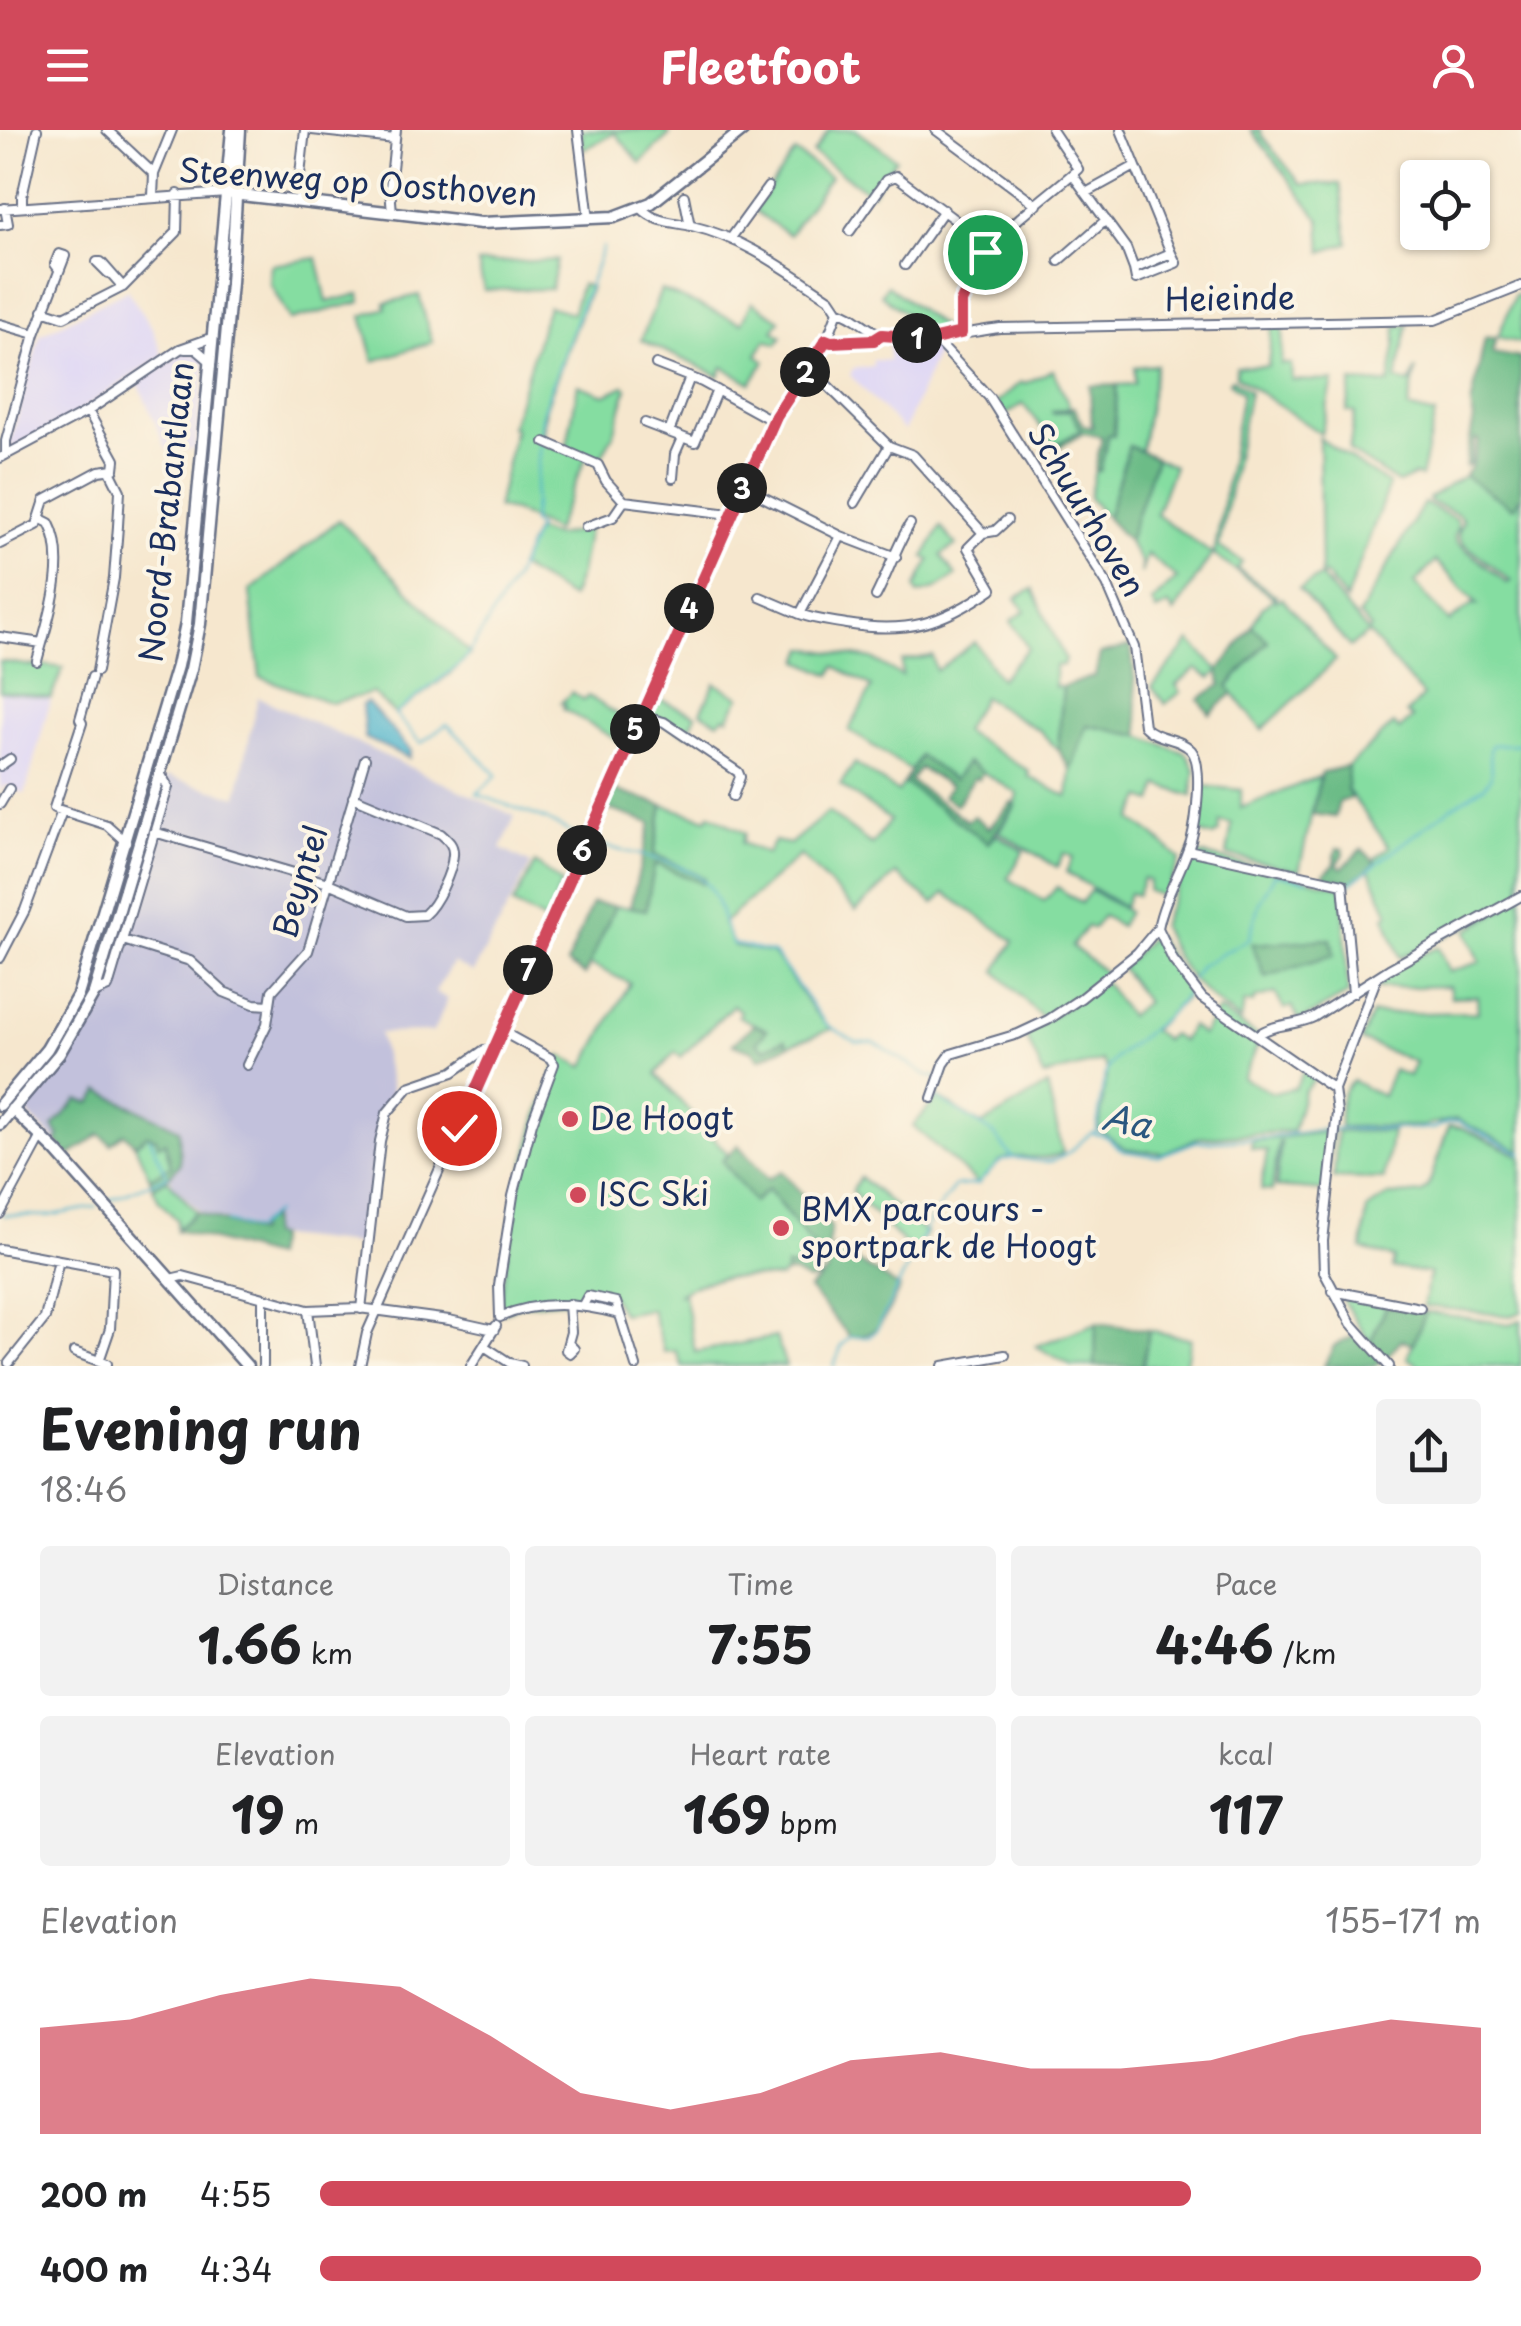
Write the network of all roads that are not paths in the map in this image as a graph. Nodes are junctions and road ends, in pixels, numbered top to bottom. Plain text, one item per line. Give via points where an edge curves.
1 (37, 130) edge
2 (106, 130) edge
3 (172, 130) edge
4 (236, 130) edge
5 (305, 130) edge
6 (312, 130) edge
7 (578, 130) edge
8 (743, 130) edge
9 (936, 130) edge
10 (1052, 130) edge
11 (1120, 130) edge
12 (119, 134) edge
13 (396, 134) edge
14 (1135, 166) junction
15 (154, 174) junction
16 (1072, 174) junction
17 (768, 186) dead end
18 (1086, 193) junction
19 (178, 194) junction
20 (232, 194) junction
21 (298, 194) dead end
22 (153, 196) junction
23 (684, 196) dead end
24 (1036, 205) junction
25 (2, 208) edge
26 (22, 208) junction
27 (642, 209) junction
28 (944, 210) junction
29 (387, 212) junction
30 (589, 219) junction
31 (1106, 220) junction
32 (0, 225) edge
33 (690, 226) junction
34 (850, 231) dead end
35 (731, 238) junction
36 (990, 246) junction
37 (1059, 261) dead end
38 (905, 266) dead end
39 (58, 268) dead end
40 (108, 274) dead end
41 (1521, 286) edge
42 (124, 288) junction
43 (43, 310) junction
44 (838, 311) junction
45 (0, 324) edge
46 (961, 333) junction
47 (34, 335) junction
48 (882, 335) junction
49 (212, 338) junction
50 (935, 339) junction
51 (826, 340) junction
52 (180, 349) junction
53 (210, 361) junction
54 (656, 364) dead end
55 (806, 370) junction
56 (690, 377) junction
57 (717, 390) junction
58 (88, 412) junction
59 (773, 422) junction
60 (645, 423) dead end
61 (671, 426) dead end
62 (682, 438) junction
63 (545, 442) dead end
64 (889, 446) junction
65 (3, 456) edge
66 (110, 471) junction
67 (673, 478) dead end
68 (743, 487) junction
69 (624, 501) junction
70 (855, 503) dead end
71 (730, 514) junction
72 (38, 518) junction
73 (1007, 520) dead end
74 (910, 524) dead end
75 (586, 527) dead end
76 (983, 533) junction
77 (841, 536) junction
78 (0, 544) edge
79 (896, 558) junction
80 (876, 596) dead end
81 (760, 597) dead end
82 (800, 614) junction
83 (0, 637) edge
84 (42, 642) junction
85 (36, 660) dead end
86 (641, 716) junction
87 (10, 759) dead end
88 (365, 759) dead end
89 (0, 766) edge
90 (148, 769) junction
91 (160, 773) junction
92 (9, 789) dead end
93 (734, 796) dead end
94 (354, 797) junction
95 (0, 804) edge
96 (62, 811) junction
97 (134, 814) junction
98 (107, 825) junction
99 (154, 832) junction
100 (126, 842) junction
101 (1188, 850) junction
102 (328, 883) junction
103 (1521, 896) edge
104 (1158, 928) junction
105 (123, 940) junction
106 (0, 958) edge
107 (1378, 977) junction
108 (94, 993) junction
109 (1353, 994) junction
110 (269, 1005) junction
111 (501, 1031) junction
112 (1258, 1035) junction
113 (492, 1052) junction
114 (247, 1064) dead end
115 (1334, 1089) junction
116 (932, 1098) dead end
117 (1, 1102) edge
118 (14, 1110) junction
119 (0, 1124) edge
120 (42, 1136) junction
121 (0, 1214) edge
122 (0, 1249) edge
123 (58, 1260) junction
124 (170, 1279) junction
125 (1333, 1291) junction
126 (263, 1298) junction
127 (570, 1304) junction
128 (1420, 1308) dead end
129 (361, 1309) junction
130 (308, 1310) junction
131 (378, 1311) junction
132 (500, 1317) junction
133 (494, 1330) junction
134 (570, 1345) dead end
135 (484, 1346) junction
136 (74, 1352) dead end
137 (1004, 1355) dead end
138 (0, 1356) edge
139 (103, 1362) edge
140 (12, 1364) edge
141 (247, 1366) edge
142 (263, 1366) edge
143 (316, 1366) edge
144 (360, 1366) edge
145 (471, 1366) edge
146 (522, 1366) edge
147 (636, 1366) edge
148 (943, 1366) edge
149 (1390, 1366) edge

1 - 26 street
2 - 12 street
3 - 15 street
4 - 20 main road, Noord-Brabantlaan
5 - 21 street
6 - 13 street
7 - 30 street
8 - 27 main road
9 - 24 street
10 - 16 street via 1078,168
11 - 14 street
12 - 15 street
13 - 29 street
14 - 18 street
14 - 31 street via 1171,254 1134,269
15 - 22 street
16 - 18 street
16 - 24 street
17 - 35 street
18 - 31 street
19 - 20 street, Steenweg op Oosthoven
19 - 22 street, Steenweg op Oosthoven
19 - 42 street via 177,232
20 - 29 main road, Steenweg op Oosthoven
20 - 49 main road, Noord-Brabantlaan
20 - 91 main road, Noord-Brabantlaan via 200,624
22 - 26 street, Steenweg op Oosthoven
23 - 33 street
24 - 36 street
25 - 26 street, Steenweg op Oosthoven
25 - 32 street, Steenweg op Oosthoven via 8,224
27 - 30 main road, Steenweg op Oosthoven
27 - 33 street via 658,220
28 - 34 street via 893,176
28 - 36 street
28 - 38 street
29 - 30 main road, Steenweg op Oosthoven via 481,223
31 - 37 street
33 - 35 street
35 - 44 street via 830,299
36 - 46 street via 961,302
39 - 43 street
40 - 42 street
41 - 46 street, Heieinde via 1435,320
42 - 43 street via 64,317
43 - 47 street
44 - 48 street
44 - 51 street
45 - 47 street
46 - 50 street, Heieinde
47 - 65 street
48 - 50 street, Heieinde
48 - 51 street
49 - 52 street
49 - 53 main road, Noord-Brabantlaan
50 - 101 street, Schuurhoven via 989,398 1106,584 1134,648 1144,726 1182,744 1197,760
51 - 55 street
52 - 53 street via 196,350
52 - 58 street
53 - 90 main road, Noord-Brabantlaan via 186,623
54 - 56 street
55 - 59 street
55 - 64 street
56 - 57 street
56 - 61 street
57 - 59 street
57 - 62 street via 697,440
58 - 65 street
58 - 66 street via 116,464
59 - 68 street
60 - 62 street
62 - 67 street
63 - 69 street via 598,464
64 - 70 street
64 - 76 street via 913,455
66 - 72 street via 45,500
66 - 96 street via 120,491 114,578 82,724 54,806
68 - 71 street
68 - 77 street
69 - 71 street
69 - 75 street via 613,518
71 - 86 street
72 - 78 street
72 - 84 street via 49,523 58,545
73 - 76 street
74 - 79 street
76 - 82 street via 968,548 992,589 948,618 873,628
77 - 79 street
77 - 82 street
79 - 80 street
81 - 82 street
83 - 84 street
84 - 85 street
86 - 93 street via 664,722 738,772
86 - 111 street
87 - 89 street
88 - 94 street, Beyntel
90 - 91 main road
90 - 97 main road, Noord-Brabantlaan
91 - 99 street, Noord-Brabantlaan via 168,787
91 - 108 main road, Noord-Brabantlaan
92 - 95 street
94 - 102 street, Beyntel
94 - 102 street via 441,834 454,858 432,908 418,918
96 - 98 street
96 - 106 street
97 - 98 street
97 - 100 main road, Noord-Brabantlaan
98 - 100 street
99 - 102 street
99 - 105 street, Noord-Brabantlaan
100 - 117 main road, Noord-Brabantlaan via 78,995 47,1049
101 - 104 street, Schuurhoven
101 - 109 street via 1343,884
102 - 110 street, Beyntel via 308,952 278,982
103 - 107 street
104 - 112 street via 1202,998
104 - 116 street via 1121,966 1048,1020 952,1054
105 - 108 street, Noord-Brabantlaan via 108,987
105 - 110 street via 190,961 224,992
107 - 109 street
107 - 115 street
108 - 118 main road, Noord-Brabantlaan via 70,1040
109 - 112 street via 1302,1023
110 - 114 street, Beyntel
111 - 113 street
111 - 132 street via 554,1064 513,1196
112 - 115 street
113 - 129 street via 409,1087 386,1114
113 - 131 street
115 - 125 street via 1322,1257
117 - 118 main road
118 - 119 main road, Noord-Brabantlaan
118 - 120 main road
120 - 121 street
120 - 124 main road
122 - 123 street
123 - 139 street via 112,1270 112,1330
123 - 140 street via 45,1318
124 - 126 street via 183,1276
124 - 141 main road
125 - 128 street
125 - 149 street via 1351,1323
126 - 130 street
126 - 142 street
127 - 132 street
127 - 134 street
127 - 147 street via 619,1314
129 - 130 street
129 - 131 street
130 - 143 street
131 - 133 street
131 - 144 street
132 - 133 street
133 - 135 street
135 - 145 street
135 - 146 street
136 - 139 street
137 - 148 street
138 - 140 street

